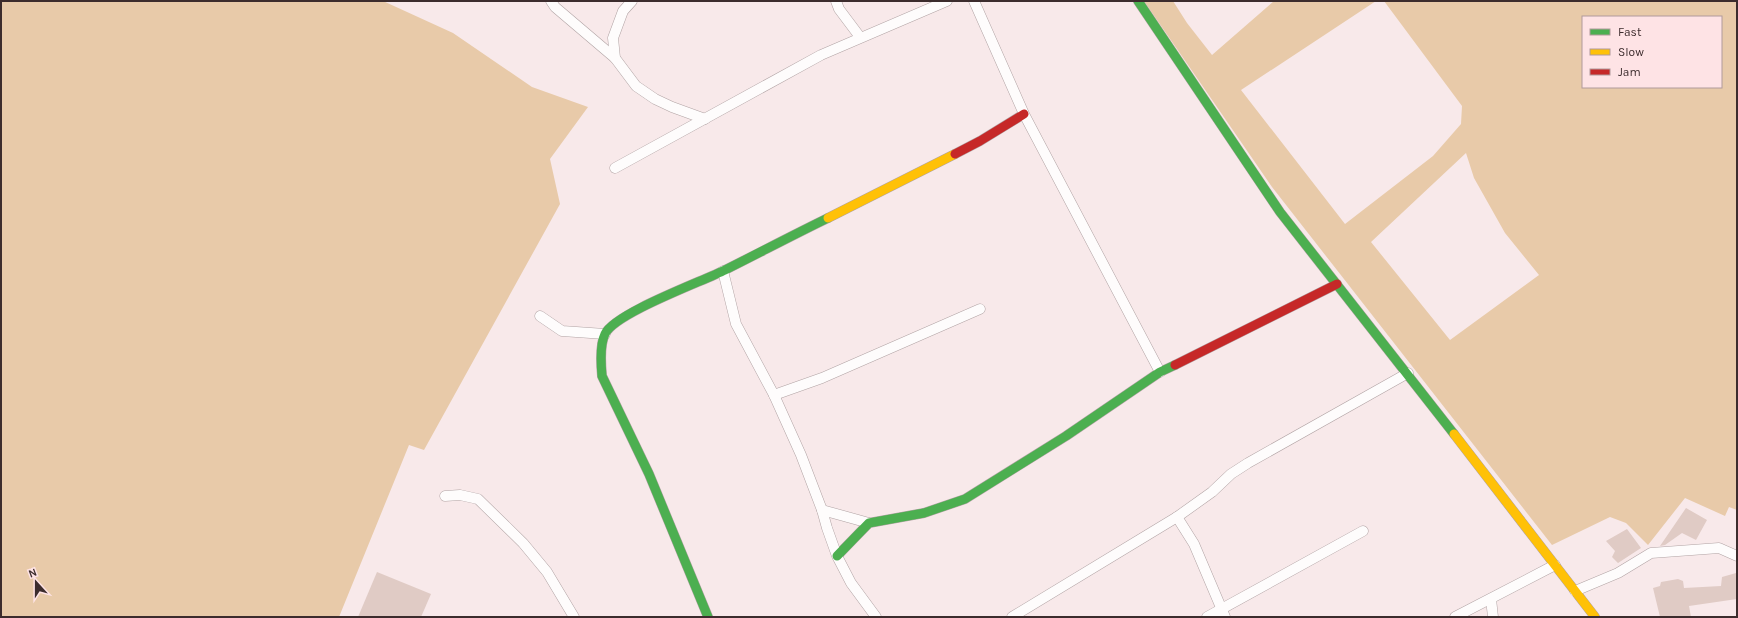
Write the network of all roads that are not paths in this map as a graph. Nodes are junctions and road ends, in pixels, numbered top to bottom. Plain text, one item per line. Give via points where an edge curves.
1 (551, 1) edge
2 (632, 1) edge
3 (836, 1) edge
4 (947, 1) edge
5 (974, 1) edge
6 (1138, 1) edge
7 (860, 37) junction
8 (615, 58) junction
9 (1024, 114) junction
10 (705, 119) junction
11 (615, 168) dead end
12 (723, 271) junction
13 (1337, 284) junction
14 (980, 309) dead end
15 (540, 316) dead end
16 (605, 334) junction
17 (1160, 372) junction
18 (1408, 373) junction
19 (774, 395) junction
20 (445, 496) dead end
21 (822, 510) junction
22 (1178, 518) junction
23 (869, 522) junction
24 (1363, 531) dead end
25 (837, 556) junction
26 (1737, 556) edge
27 (1555, 566) junction
28 (1575, 591) junction
29 (1491, 599) junction
30 (1223, 613) edge
31 (574, 617) edge
32 (708, 617) edge
33 (876, 617) edge
34 (1012, 617) edge
35 (1207, 617) edge
36 (1455, 617) edge
37 (1493, 617) edge
38 (1595, 617) edge

1 - 8 street
2 - 8 street via 623,11 613,38
3 - 7 street
4 - 7 street
5 - 9 street
6 - 13 street via 1280,212
7 - 10 street via 820,55
8 - 10 street via 636,86 655,99
9 - 12 street via 980,141
9 - 17 street
10 - 11 street
12 - 16 street via 662,297 614,323
12 - 19 street via 736,324
13 - 17 street
13 - 18 street
14 - 19 street via 822,378
15 - 16 street via 562,331
16 - 32 street via 601,361 602,376 649,474
17 - 23 street via 1066,436 965,499 924,513
18 - 22 street via 1248,463
18 - 27 street
19 - 21 street
20 - 31 street via 460,494 478,499 523,543 547,572
21 - 23 street
21 - 25 street
22 - 30 street via 1194,544
22 - 34 street
23 - 25 street
24 - 30 street
25 - 33 street via 851,583
26 - 28 street via 1719,548 1651,553 1618,572
27 - 28 street
27 - 29 street
28 - 38 street
29 - 36 street
29 - 37 street
30 - 35 street

